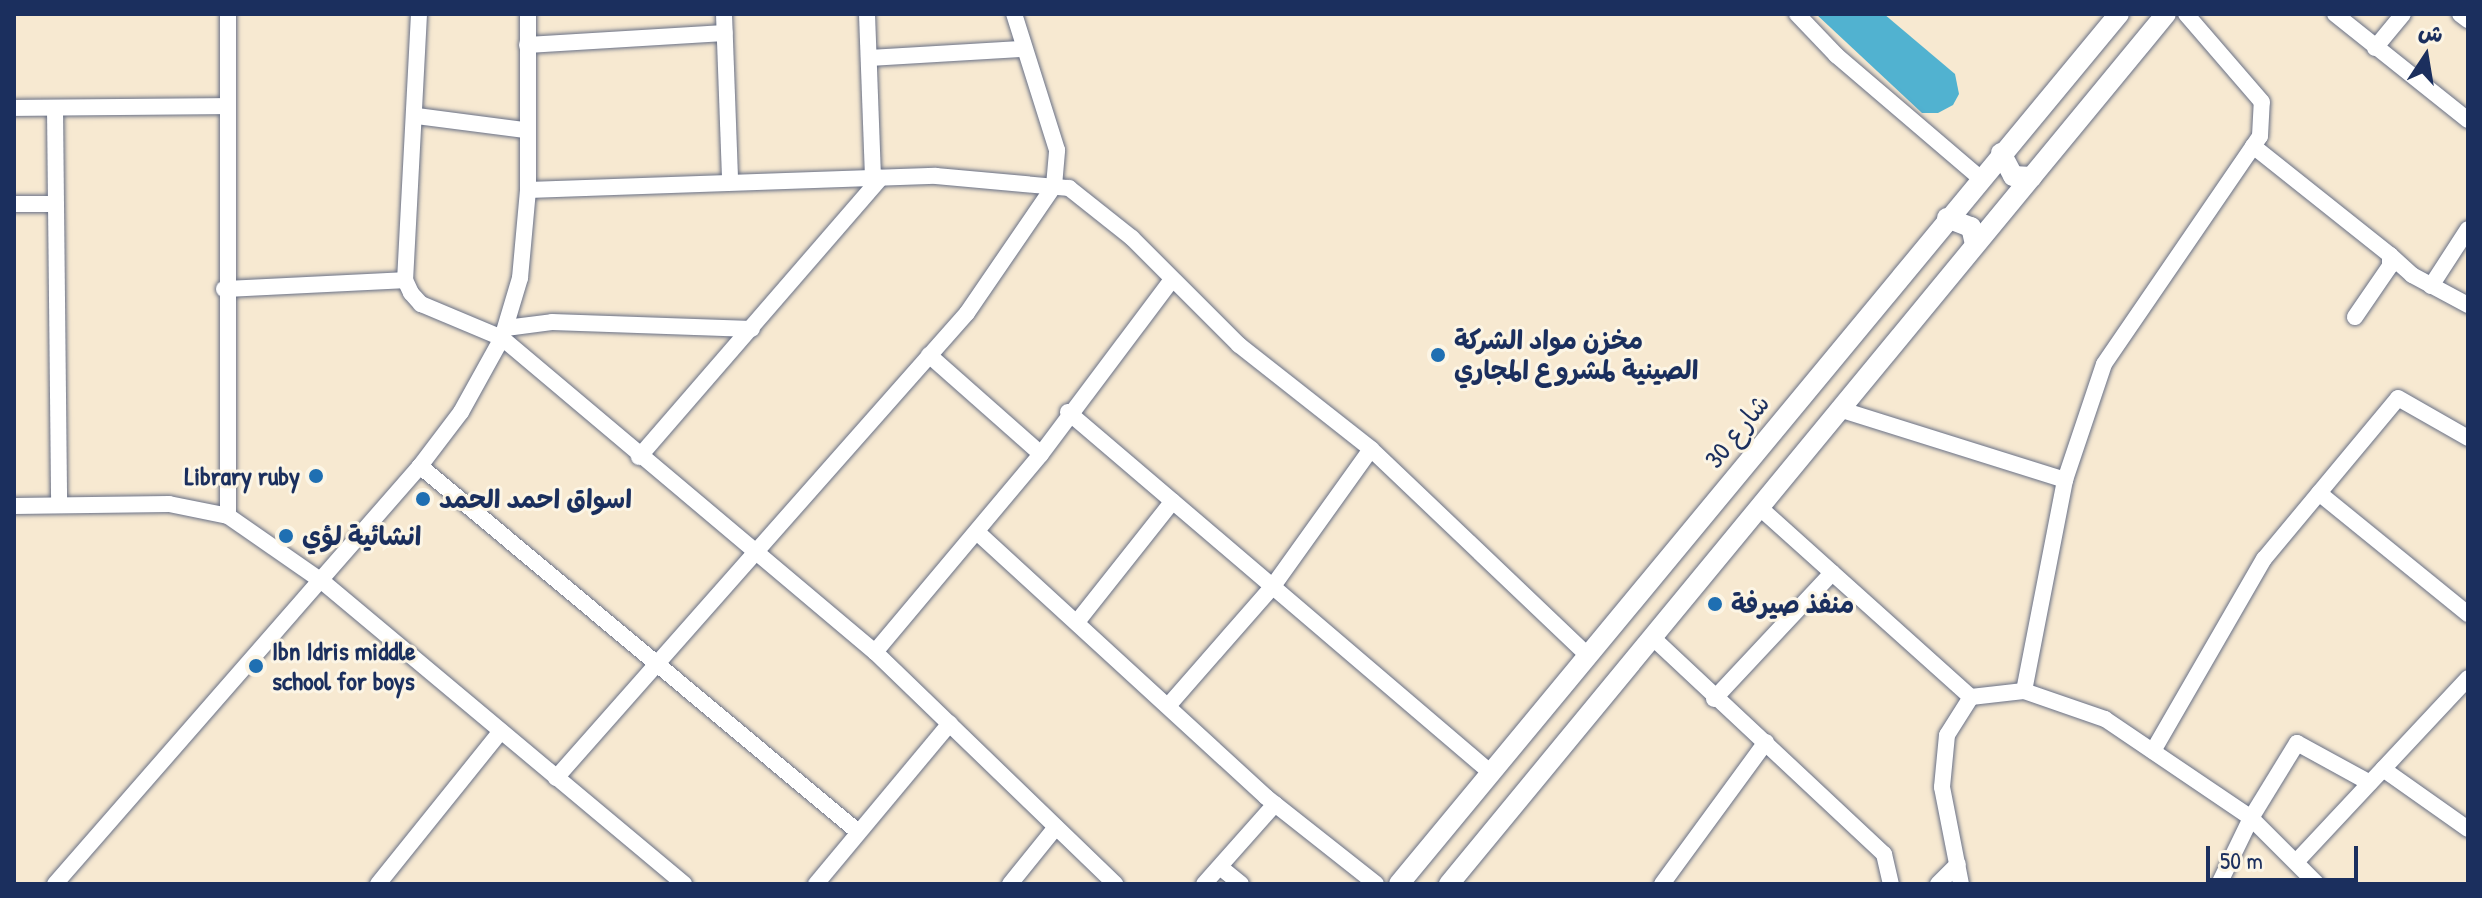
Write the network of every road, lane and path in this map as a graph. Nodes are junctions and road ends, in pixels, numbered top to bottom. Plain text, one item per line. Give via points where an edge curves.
1 (228, 14) edge
2 (419, 14) edge
3 (528, 14) edge
4 (724, 14) edge
5 (867, 14) edge
6 (1014, 14) edge
7 (1797, 14) edge
8 (2119, 14) edge
9 (2166, 14) edge
10 (2186, 14) edge
11 (2335, 14) edge
12 (2403, 14) edge
13 (2460, 14) edge
14 (2468, 20) edge
15 (725, 33) junction
16 (527, 45) junction
17 (2375, 48) junction
18 (1021, 49) junction
19 (869, 58) junction
20 (227, 106) junction
21 (14, 108) edge
22 (55, 108) junction
23 (417, 116) junction
24 (2468, 120) edge
25 (525, 130) junction
26 (2253, 146) junction
27 (2001, 153) junction
28 (2032, 177) junction
29 (877, 178) junction
30 (1980, 178) junction
31 (730, 179) junction
32 (1054, 186) junction
33 (528, 190) junction
34 (14, 204) edge
35 (54, 204) junction
36 (1947, 218) junction
37 (2468, 229) edge
38 (1975, 245) junction
39 (2390, 255) junction
40 (405, 280) junction
41 (1171, 281) junction
42 (2431, 286) junction
43 (224, 289) junction
44 (2468, 305) edge
45 (2355, 317) dead end
46 (752, 329) junction
47 (504, 333) junction
48 (929, 355) junction
49 (1839, 409) junction
50 (1068, 412) junction
51 (2468, 438) edge
52 (1371, 449) junction
53 (1041, 454) junction
54 (639, 457) junction
55 (420, 466) junction
56 (2065, 480) junction
57 (2319, 493) junction
58 (1173, 501) junction
59 (59, 502) junction
60 (14, 506) edge
61 (1759, 507) junction
62 (228, 516) junction
63 (977, 532) junction
64 (752, 554) junction
65 (1832, 573) junction
66 (323, 582) junction
67 (1273, 586) junction
68 (2468, 614) edge
69 (1077, 622) junction
70 (1652, 637) junction
71 (875, 652) junction
72 (1587, 655) junction
73 (658, 663) junction
74 (2468, 678) edge
75 (2024, 691) junction
76 (1971, 697) junction
77 (1714, 699) junction
78 (1168, 706) junction
79 (950, 723) junction
80 (501, 731) junction
81 (1766, 742) junction
82 (2153, 751) junction
83 (2383, 769) junction
84 (1490, 772) junction
85 (556, 778) junction
86 (2370, 783) junction
87 (1275, 804) junction
88 (2251, 818) junction
89 (1056, 827) junction
90 (2468, 829) edge
91 (857, 831) junction
92 (2296, 862) junction
93 (1958, 864) junction
94 (1220, 867) junction
95 (663, 878) edge
96 (55, 884) edge
97 (378, 884) edge
98 (684, 884) edge
99 (816, 884) edge
100 (1010, 884) edge
101 (1115, 884) edge
102 (1204, 884) edge
103 (1241, 884) edge
104 (1376, 884) edge
105 (1399, 884) edge
106 (1449, 884) edge
107 (1662, 884) edge
108 (1891, 884) edge
109 (1938, 884) edge
110 (1961, 884) edge
111 (2219, 884) edge
112 (2317, 884) edge

1 - 20 street
2 - 23 street
3 - 16 street
4 - 15 street
5 - 19 street
6 - 18 street
7 - 30 street via 1836,55
8 - 27 street, شارع 30
9 - 28 street
10 - 26 street via 2262,102 2260,136
11 - 17 street
12 - 17 street
13 - 14 street
15 - 16 street
15 - 31 street
16 - 25 street
17 - 24 street
18 - 19 street
18 - 32 street via 1057,150
19 - 29 street
20 - 22 street
20 - 43 street
21 - 22 street
22 - 35 street
23 - 25 street
23 - 40 street
25 - 33 street
26 - 39 street
26 - 56 street via 2104,364
27 - 28 street via 2013,176
27 - 30 street, شارع 30
28 - 38 street
29 - 31 street
29 - 32 street via 936,176
29 - 46 street
30 - 36 street, شارع 30
31 - 33 street
32 - 41 street via 1069,188 1132,238
32 - 48 street via 967,313
33 - 47 street via 520,278
34 - 35 street
35 - 59 street
36 - 38 street via 1965,221 1975,234
36 - 72 street, شارع 30
37 - 42 street
38 - 49 street
39 - 42 street
39 - 45 street via 2390,266
40 - 43 street
40 - 47 street via 421,304
41 - 50 street
41 - 52 street via 1239,345
42 - 44 street
43 - 62 street
46 - 47 street via 552,322
46 - 54 street
47 - 54 street
47 - 55 street via 461,412
48 - 53 street
48 - 64 street
49 - 56 street
49 - 61 street
50 - 53 street
50 - 58 street
51 - 57 street via 2398,398
52 - 67 street
52 - 72 street
53 - 63 street
54 - 64 street
55 - 66 street
55 - 73 street
56 - 75 street
57 - 68 street
57 - 82 street via 2264,559
58 - 67 street
58 - 69 street
59 - 60 street
59 - 62 street via 169,504
61 - 65 street
61 - 70 street
62 - 66 street
63 - 69 street
63 - 71 street
64 - 71 street
64 - 73 street
65 - 76 street
65 - 77 street
66 - 80 street
66 - 96 street
67 - 78 street
67 - 84 street
69 - 78 street
70 - 77 street
70 - 106 street
71 - 79 street
72 - 84 street, شارع 30
73 - 85 street
73 - 91 street
74 - 83 street
75 - 76 street
75 - 82 street via 2105,719
76 - 93 street via 1947,735 1942,787
77 - 81 street
78 - 87 street
79 - 89 street
79 - 91 street
80 - 85 street
80 - 97 street
81 - 107 street
81 - 108 street via 1884,854
82 - 88 street
83 - 86 street
83 - 90 street
84 - 105 street, شارع 30
85 - 95 street
86 - 88 street via 2297,743
86 - 92 street
87 - 94 street
87 - 104 street
88 - 92 street
88 - 111 street
89 - 100 street
89 - 101 street
91 - 99 street
92 - 112 street
93 - 109 street
93 - 110 street
94 - 102 street
94 - 103 street
95 - 98 street

